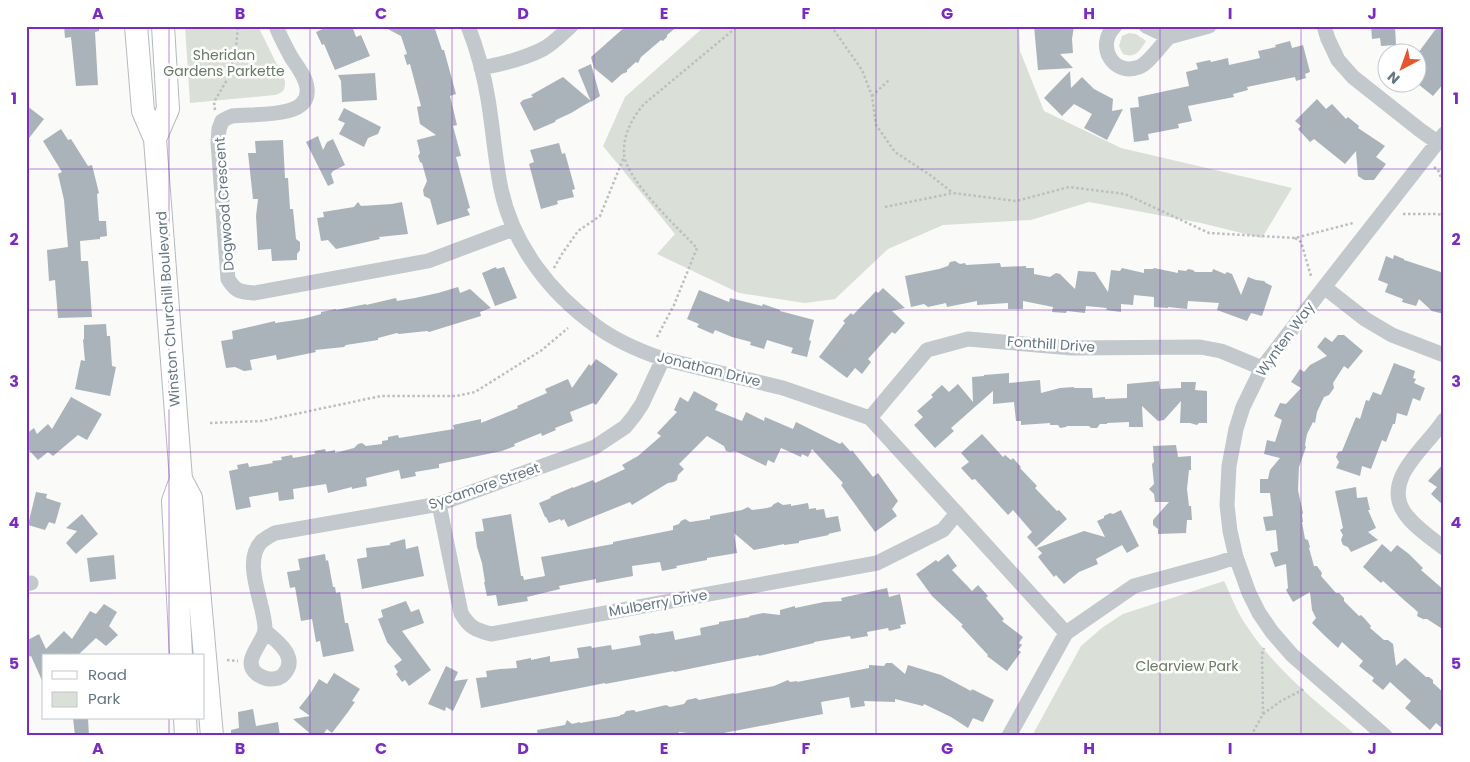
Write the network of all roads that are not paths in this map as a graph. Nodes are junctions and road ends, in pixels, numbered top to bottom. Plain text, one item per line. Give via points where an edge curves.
1 (136, 26) edge
2 (163, 26) edge
3 (276, 26) edge
4 (468, 26) edge
5 (571, 26) edge
6 (1115, 26) edge
7 (1146, 26) edge
8 (1209, 26) edge
9 (1324, 26) edge
10 (1169, 37) junction
11 (481, 68) junction
12 (1440, 138) edge
13 (155, 139) junction
14 (513, 229) junction
15 (1324, 287) junction
16 (1444, 354) edge
17 (664, 359) junction
18 (1262, 368) junction
19 (870, 418) junction
20 (1444, 420) edge
21 (181, 479) junction
22 (440, 504) junction
23 (958, 513) junction
24 (1444, 548) edge
25 (1236, 557) junction
26 (265, 631) dead end
27 (1066, 633) junction
28 (181, 654) edge
29 (205, 654) edge
30 (205, 657) edge
31 (185, 720) edge
32 (186, 736) edge
33 (212, 736) edge
34 (1009, 736) edge
35 (1385, 736) edge

1 - 13 main road, Winston Churchill Boulevard via 143,111
2 - 13 main road, Winston Churchill Boulevard via 168,109
3 - 14 street, Dogwood Crescent via 303,76 306,98 297,109 230,116 222,121 218,142 228,279 233,287 241,292 255,293 428,261
4 - 11 street, Jonathan Drive
5 - 11 street via 538,51
6 - 10 street via 1107,38 1107,53 1117,65 1125,68 1140,67
7 - 10 street
8 - 10 street
9 - 12 street via 1338,60 1353,77 1420,130
11 - 14 street, Jonathan Drive via 501,190
12 - 15 street, Wynten Way
13 - 21 main road, Winston Churchill Boulevard
14 - 17 street, Jonathan Drive via 534,264 568,303 614,338
15 - 16 street via 1372,323
15 - 18 street, Wynten Way
17 - 19 street, Jonathan Drive via 783,388
17 - 22 street, Sycamore Street via 634,416 610,438 595,447
18 - 19 street, Fonthill Drive via 1221,351 1200,347 1072,348 968,339 927,350
18 - 25 street, Wynten Way via 1243,407 1230,460 1227,504
19 - 23 street, Jonathan Drive
20 - 24 street via 1401,476 1397,495 1411,520
21 - 28 main road, Winston Churchill Boulevard via 173,501
21 - 29 main road, Winston Churchill Boulevard via 191,498
22 - 23 street, Mulberry Drive via 461,613 477,631 491,634 877,563 942,530
22 - 26 street, Sycamore Street via 275,533 263,541 256,550 253,565
23 - 27 street, Jonathan Drive
25 - 27 street via 1134,586
25 - 35 street, Wynten Way via 1249,593 1272,632 1314,676
27 - 34 street
30 - 33 main road, Winston Churchill Boulevard
31 - 32 main road

